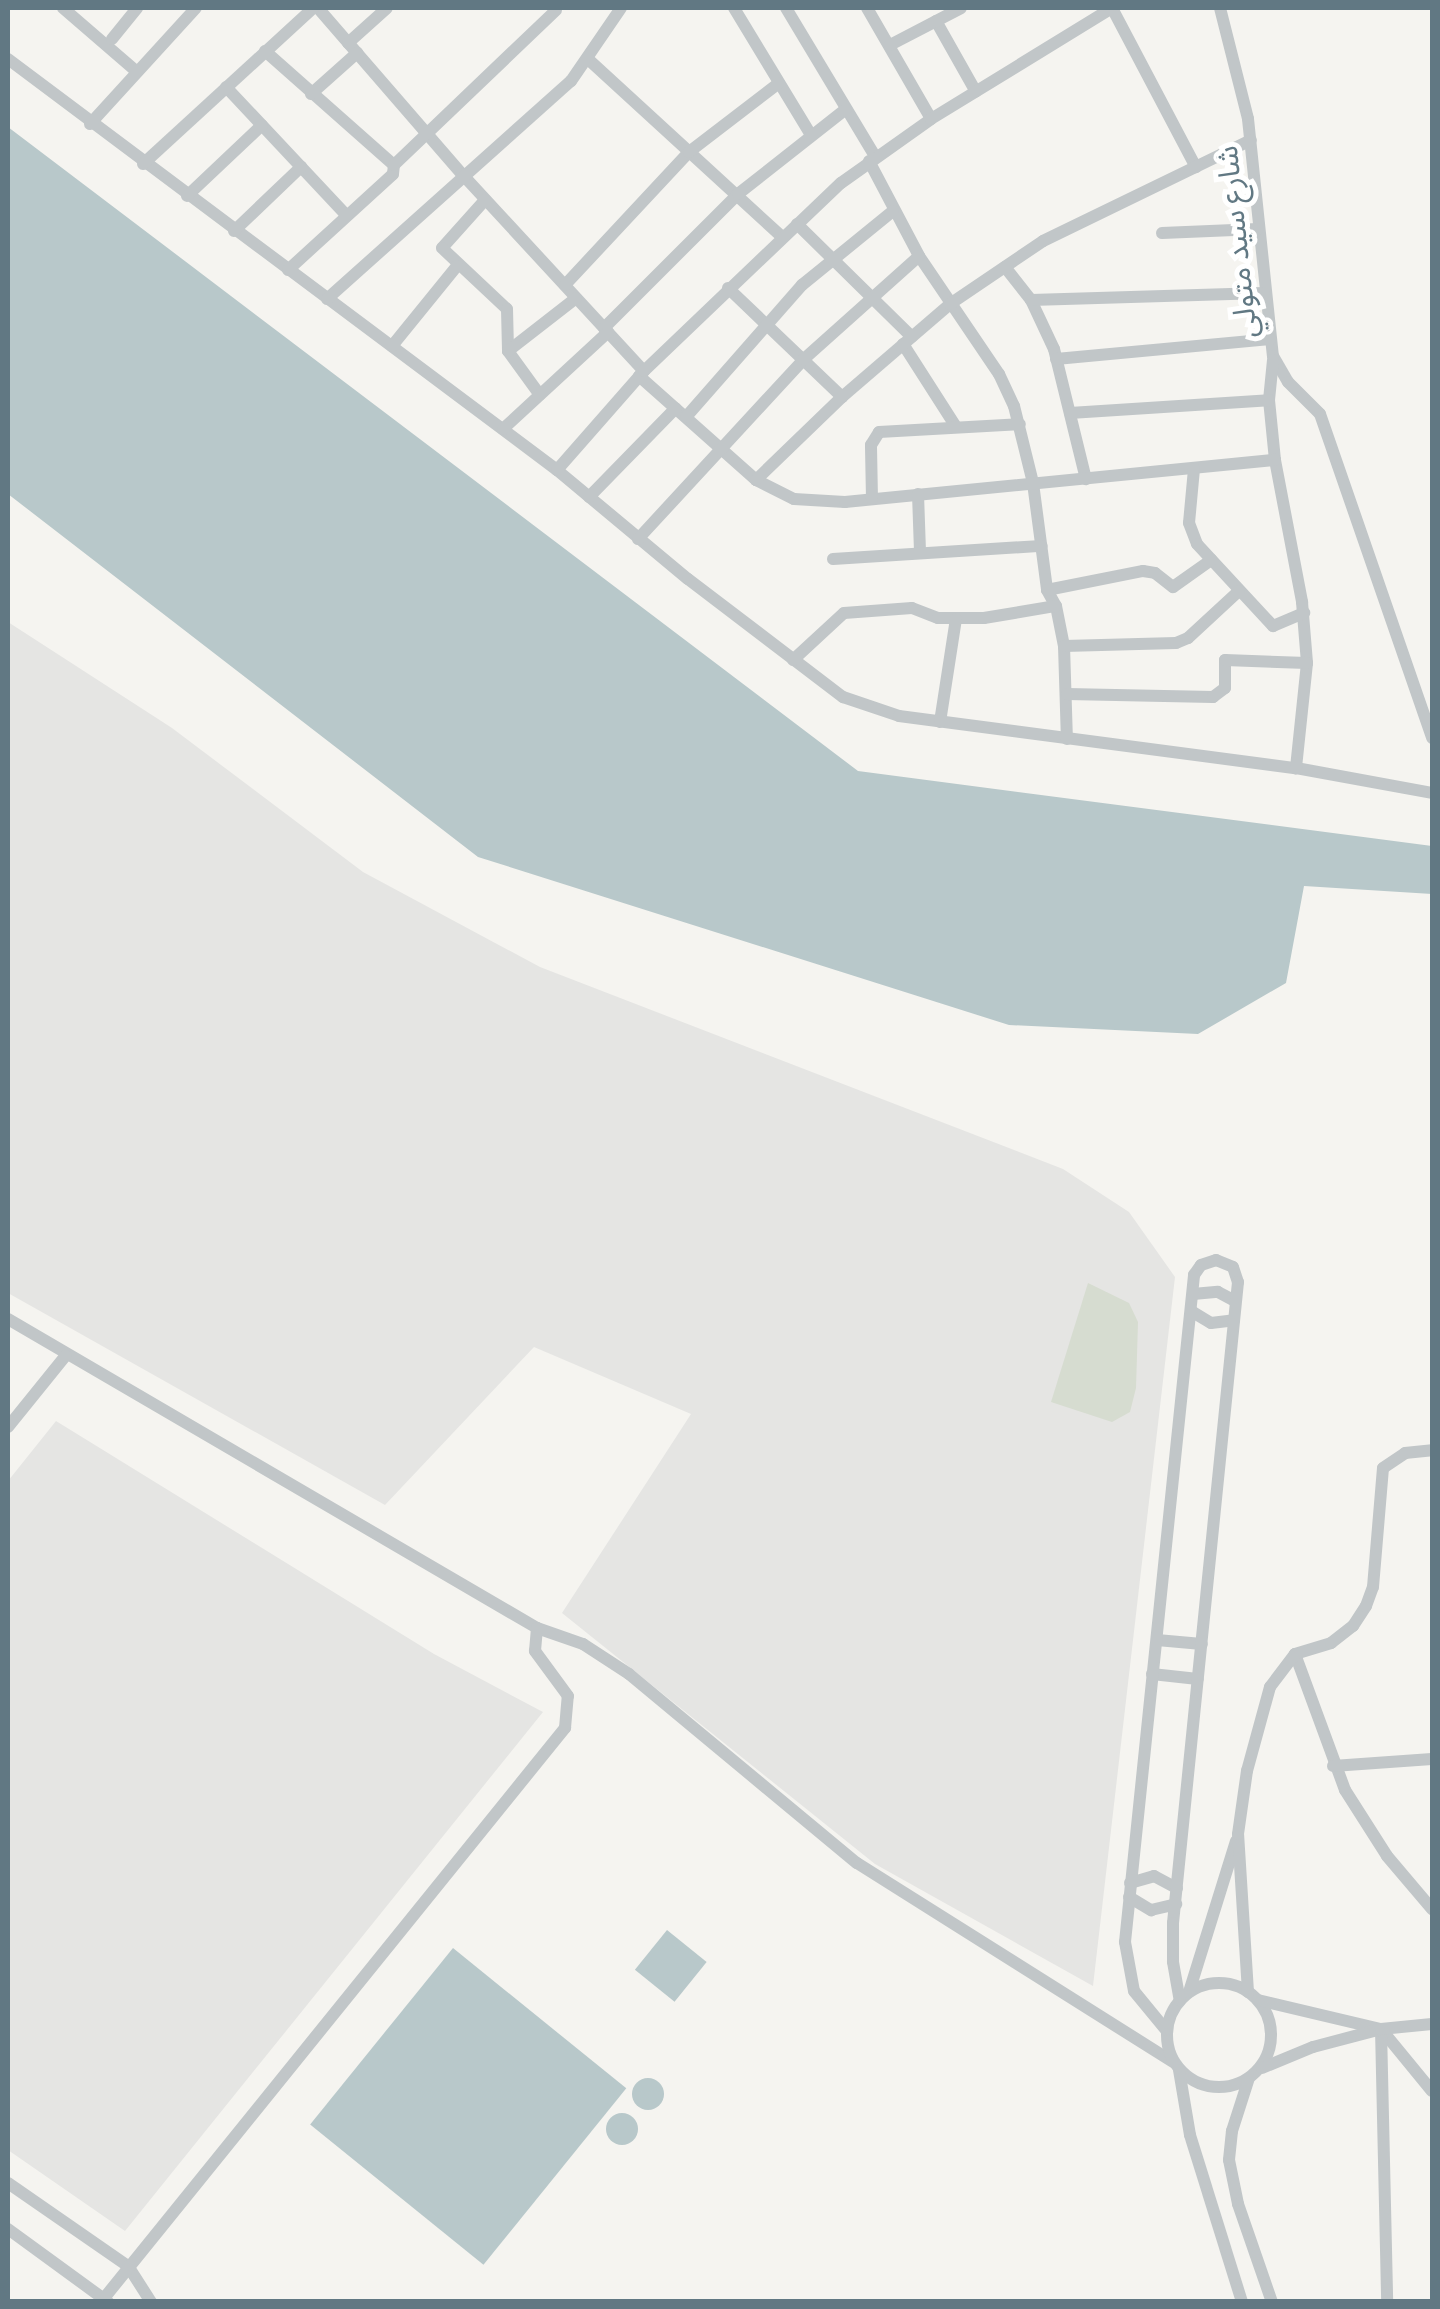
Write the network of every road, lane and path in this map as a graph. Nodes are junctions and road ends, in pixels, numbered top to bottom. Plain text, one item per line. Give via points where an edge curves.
1 (63, 8) edge
2 (137, 8) edge
3 (196, 8) edge
4 (315, 8) edge
5 (387, 8) edge
6 (621, 8) edge
7 (734, 8) edge
8 (786, 8) edge
9 (867, 8) edge
10 (1220, 8) edge
11 (953, 9) edge
12 (556, 10) edge
13 (936, 21) junction
14 (112, 38) dead end
15 (890, 46) junction
16 (352, 48) junction
17 (266, 51) junction
18 (8, 59) edge
19 (589, 60) junction
20 (136, 71) junction
21 (779, 83) junction
22 (226, 87) junction
23 (976, 92) junction
24 (311, 94) junction
25 (846, 108) junction
26 (932, 119) junction
27 (90, 124) junction
28 (262, 125) junction
29 (429, 133) junction
30 (811, 134) junction
31 (1250, 140) junction
32 (689, 152) junction
33 (872, 158) junction
34 (143, 164) junction
35 (394, 165) junction
36 (300, 166) junction
37 (1196, 167) junction
38 (462, 174) junction
39 (738, 194) junction
40 (187, 196) junction
41 (485, 200) junction
42 (894, 211) junction
43 (346, 215) junction
44 (797, 224) junction
45 (1258, 229) junction
46 (234, 231) junction
47 (1162, 233) dead end
48 (782, 236) junction
49 (919, 256) junction
50 (834, 258) junction
51 (457, 266) junction
52 (1005, 266) junction
53 (288, 270) junction
54 (565, 286) junction
55 (728, 288) junction
56 (1264, 293) junction
57 (872, 295) junction
58 (327, 298) junction
59 (576, 298) junction
60 (1031, 300) junction
61 (950, 304) junction
62 (765, 324) junction
63 (606, 330) junction
64 (1270, 339) junction
65 (908, 340) junction
66 (392, 346) junction
67 (508, 351) junction
68 (1273, 356) junction
69 (804, 359) junction
70 (1056, 360) junction
71 (641, 373) junction
72 (540, 395) junction
73 (842, 396) junction
74 (1269, 400) junction
75 (681, 413) junction
76 (1070, 413) junction
77 (1020, 424) junction
78 (956, 427) junction
79 (503, 429) junction
80 (724, 450) junction
81 (1275, 460) junction
82 (1194, 469) junction
83 (557, 470) junction
84 (1086, 478) junction
85 (756, 480) junction
86 (1033, 483) junction
87 (918, 494) junction
88 (589, 498) junction
89 (872, 499) junction
90 (638, 539) junction
91 (1042, 546) junction
92 (920, 552) junction
93 (833, 559) dead end
94 (1211, 560) junction
95 (1047, 590) junction
96 (1239, 591) junction
97 (1056, 606) junction
98 (1304, 613) junction
99 (956, 618) junction
100 (1064, 646) junction
101 (793, 660) junction
102 (1307, 663) junction
103 (1067, 694) junction
104 (940, 722) junction
105 (1432, 738) edge
106 (1067, 739) junction
107 (1296, 768) junction
108 (1432, 793) edge
109 (1192, 1294) junction
110 (1235, 1301) junction
111 (1192, 1311) junction
112 (8, 1318) edge
113 (1234, 1320) junction
114 (66, 1355) junction
115 (8, 1427) edge
116 (1432, 1450) edge
117 (536, 1628) junction
118 (1156, 1640) junction
119 (1202, 1644) junction
120 (1295, 1654) junction
121 (1152, 1674) junction
122 (1198, 1679) junction
123 (1432, 1759) edge
124 (1333, 1766) junction
125 (1238, 1834) junction
126 (1177, 1888) junction
127 (1129, 1890) junction
128 (1176, 1904) junction
129 (1432, 1908) edge
130 (1184, 1996) junction
131 (1253, 1996) junction
132 (1432, 2024) edge
133 (1166, 2030) junction
134 (1381, 2030) junction
135 (1176, 2066) junction
136 (1254, 2074) junction
137 (1432, 2091) edge
138 (8, 2183) edge
139 (8, 2229) edge
140 (128, 2266) junction
141 (107, 2299) edge
142 (151, 2302) edge
143 (1242, 2302) edge
144 (1272, 2302) edge
145 (1387, 2302) edge

1 - 20 street
2 - 14 street
3 - 20 street
4 - 16 street
4 - 17 street
5 - 16 street
6 - 19 street
7 - 21 street
8 - 25 street
9 - 15 street
10 - 31 street, شارع سيد متولي
11 - 13 street
12 - 29 street
13 - 15 street
13 - 23 street
15 - 26 street
16 - 24 street
16 - 29 street
17 - 22 street
17 - 24 street
18 - 27 street
19 - 32 street
19 - 38 street
20 - 27 street
21 - 30 street
21 - 32 street
22 - 28 street
22 - 34 street
23 - 26 street
23 - 37 street via 1112,8
24 - 35 street
25 - 30 street
25 - 33 street
26 - 33 street
27 - 34 street
28 - 36 street
28 - 40 street
29 - 35 street
29 - 38 street
30 - 39 street
31 - 37 street
31 - 45 street, شارع سيد متولي
32 - 39 street
32 - 54 street
33 - 42 street
33 - 44 street
34 - 40 street
35 - 43 street via 393,174
36 - 43 street
36 - 46 street
37 - 52 street
38 - 41 street
38 - 58 street
39 - 48 street
39 - 63 street
40 - 46 street
41 - 51 street via 442,242
41 - 54 street
42 - 49 street
42 - 50 street
43 - 53 street
44 - 48 street
44 - 50 street
45 - 47 street
45 - 56 street, شارع سيد متولي
46 - 53 street
48 - 55 street
49 - 57 street
49 - 61 street
50 - 57 street
50 - 62 street
51 - 66 street
51 - 67 street via 507,308
52 - 60 street
52 - 61 street
53 - 58 street
54 - 59 street
55 - 62 street
55 - 71 street
56 - 60 street
56 - 64 street, شارع سيد متولي
57 - 65 street
57 - 69 street
58 - 66 street
59 - 63 street
59 - 67 street
60 - 70 street
61 - 65 street
61 - 77 street via 999,374
62 - 69 street
62 - 75 street
63 - 71 street
63 - 72 street
64 - 68 street, شارع سيد متولي
64 - 70 street
65 - 73 street
65 - 78 street
66 - 79 street
67 - 72 street
68 - 74 street
68 - 105 street, شارع سيد متولي via 1320,414
69 - 73 street
69 - 80 street
70 - 76 street
71 - 75 street
71 - 83 street
72 - 79 street
73 - 85 street
74 - 76 street
74 - 81 street
75 - 80 street
75 - 88 street
76 - 84 street
77 - 78 street
77 - 86 street
78 - 89 street via 874,435
79 - 83 street
80 - 85 street
80 - 90 street
81 - 82 street
81 - 98 street
82 - 84 street
82 - 94 street via 1190,530
83 - 88 street
84 - 86 street
85 - 89 street via 794,499
86 - 87 street
86 - 91 street
87 - 89 street
87 - 92 street
88 - 90 street
90 - 101 street
91 - 92 street
91 - 95 street
92 - 93 street
94 - 95 street via 1173,588 1143,571
94 - 96 street
95 - 97 street
96 - 98 street via 1273,626
96 - 100 street via 1176,643
97 - 99 street
97 - 100 street
98 - 102 street
99 - 101 street via 912,608 844,613
99 - 104 street
100 - 103 street
101 - 104 street via 854,703
102 - 103 street via 1225,660 1225,688 1213,697
102 - 107 street
103 - 106 street
104 - 106 street
106 - 107 street
107 - 108 street
109 - 110 street via 1218,1292
109 - 110 street via 1196,1269 1216,1260 1238,1275
109 - 111 street
110 - 113 street
111 - 113 street via 1211,1323
111 - 118 street
112 - 114 street
113 - 119 street
114 - 115 street
114 - 117 street
116 - 120 street via 1405,1453 1383,1468 1373,1587 1353,1626 1331,1644
117 - 135 street via 583,1644 630,1674 857,1862
117 - 140 street via 535,1651 568,1696 565,1728
118 - 119 street
118 - 121 street
119 - 122 street
120 - 124 street
120 - 125 street via 1270,1687
121 - 122 street
121 - 127 street
122 - 126 street
123 - 124 street
124 - 129 street via 1372,1834
125 - 130 street
125 - 131 street
126 - 127 street via 1154,1876
126 - 128 street
127 - 128 street via 1151,1910
127 - 133 street via 1128,1975 1142,2006
128 - 130 street via 1172,1943
130 - 131 street via 1218,1983
130 - 133 street
131 - 134 street
131 - 136 street via 1271,2027 1271,2042
132 - 134 street
133 - 135 street
134 - 136 street via 1312,2047
134 - 137 street
134 - 145 street
135 - 136 street via 1220,2088
135 - 143 street
136 - 144 street via 1232,2131 1229,2160
138 - 140 street
139 - 141 street
140 - 141 street
140 - 142 street

